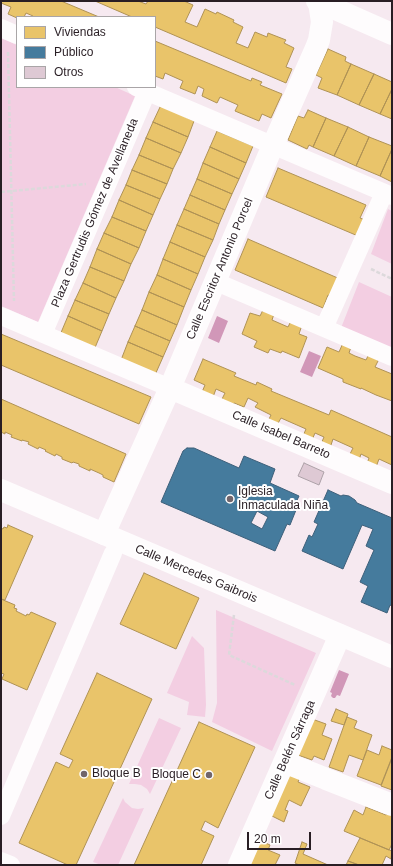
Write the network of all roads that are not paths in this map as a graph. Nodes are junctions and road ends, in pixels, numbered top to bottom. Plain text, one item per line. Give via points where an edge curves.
1 (318, 1) edge
2 (392, 34) edge
3 (141, 89) edge
4 (273, 145) junction
5 (388, 194) edge
6 (214, 281) junction
7 (8, 318) edge
8 (324, 328) junction
9 (43, 334) junction
10 (392, 357) edge
11 (170, 388) junction
12 (392, 483) edge
13 (1, 490) edge
14 (109, 543) junction
15 (340, 635) junction
16 (392, 657) edge
17 (284, 762) junction
18 (392, 805) edge
19 (1, 816) edge
20 (1, 861) edge
21 (11, 865) edge
22 (239, 865) edge

1 - 2 street
1 - 4 street, Calle Escritor Antonio Porcel via 322,22 319,40
3 - 4 street, Plaza Gertrudis Gómez de Avellaneda
3 - 9 street, Plaza Gertrudis Gómez de Avellaneda via 108,182
4 - 5 street, Plaza Gertrudis Gómez de Avellaneda
4 - 6 street, Calle Escritor Antonio Porcel
5 - 8 street
6 - 8 street
6 - 11 street, Calle Escritor Antonio Porcel
7 - 9 street
8 - 10 street
9 - 11 street
11 - 12 street, Calle Isabel Barreto
11 - 14 street, Calle Escritor Antonio Porcel
13 - 14 street, Calle Mercedes Gaibrois
14 - 15 street, Calle Mercedes Gaibrois
14 - 19 street
15 - 16 street, Calle Mercedes Gaibrois
15 - 17 street, Calle Belén Sárraga
17 - 18 street
17 - 22 street, Calle Belén Sárraga
20 - 21 street

